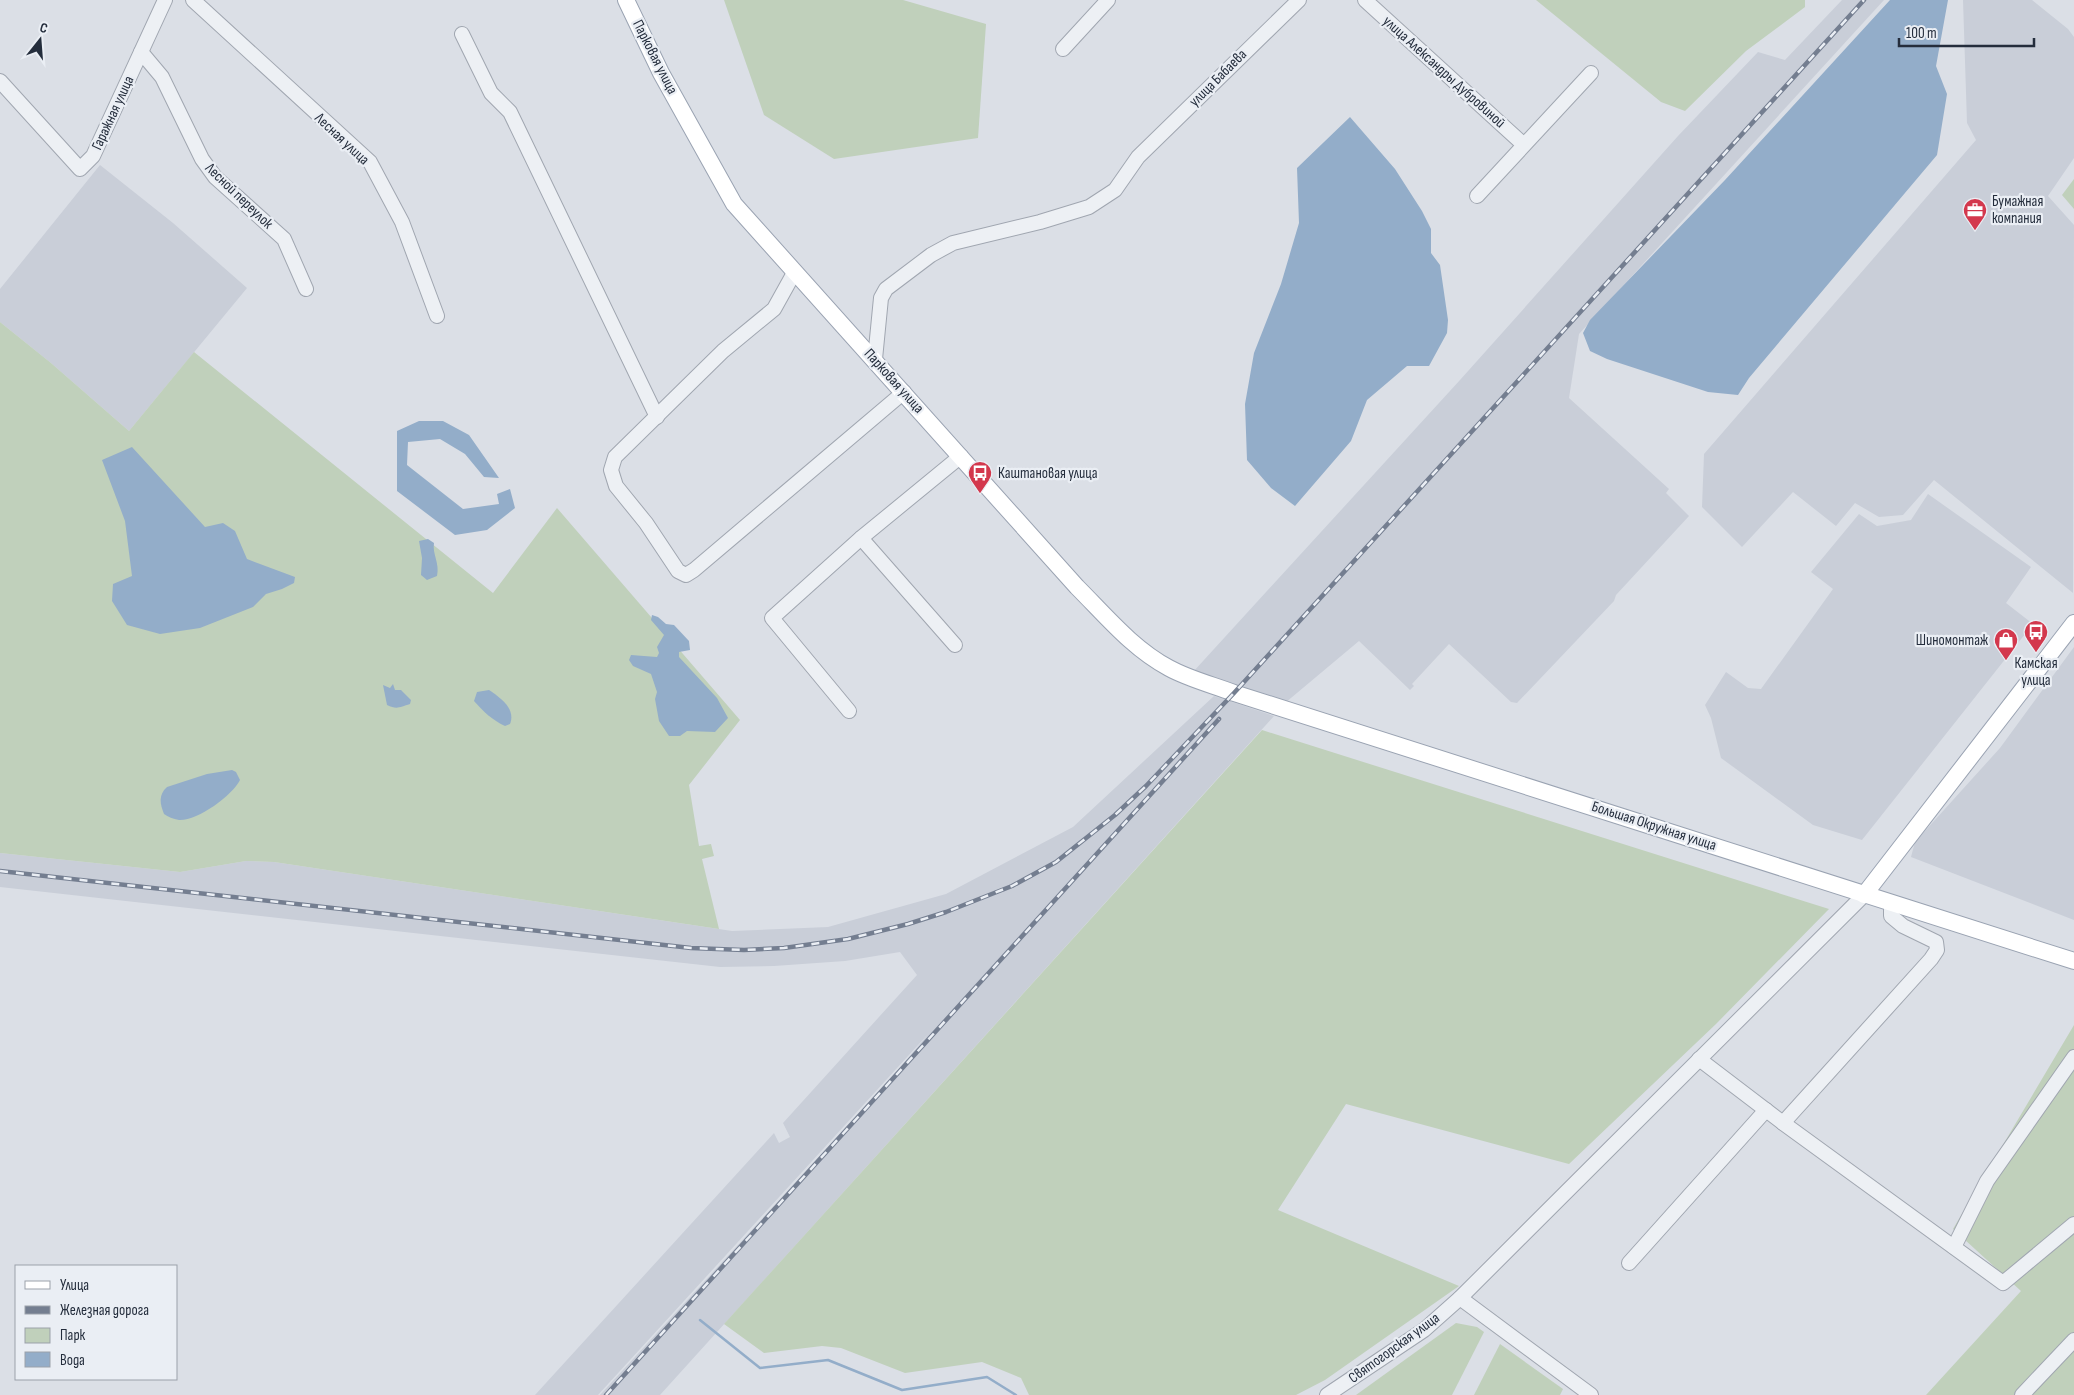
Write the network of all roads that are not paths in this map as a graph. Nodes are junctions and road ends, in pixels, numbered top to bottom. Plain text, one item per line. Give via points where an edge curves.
1 (164, 0) edge
2 (194, 0) edge
3 (626, 0) edge
4 (1108, 0) edge
5 (1299, 0) edge
6 (1365, 0) edge
7 (462, 34) dead end
8 (1063, 48) dead end
9 (141, 52) junction
10 (1591, 73) dead end
11 (0, 81) edge
12 (1523, 144) junction
13 (1477, 196) dead end
14 (794, 273) junction
15 (306, 289) dead end
16 (437, 316) dead end
17 (874, 359) junction
18 (904, 392) junction
19 (657, 417) junction
20 (961, 456) junction
21 (860, 538) junction
22 (2074, 623) edge
23 (955, 645) dead end
24 (1234, 693) joint
25 (849, 711) dead end
26 (1864, 895) junction
27 (1891, 903) junction
28 (2074, 961) edge
29 (2074, 1057) edge
30 (1700, 1059) junction
31 (1766, 1110) junction
32 (1783, 1123) junction
33 (2074, 1224) edge
34 (1954, 1247) junction
35 (1629, 1263) dead end
36 (1460, 1298) junction
37 (2074, 1340) edge
38 (1327, 1395) edge
39 (1590, 1395) edge
40 (2022, 1395) edge

1 - 9 street, Гаражная улица
2 - 16 street, Лесная улица via 370,162 402,222
3 - 14 main road, Парковая улица via 661,73 734,204
4 - 8 street
5 - 17 street, улица Бабаева via 1138,157 1115,190 1089,207 953,243 931,255 886,289 881,298
6 - 12 street, улица Александры Дубровиной
7 - 19 street via 491,93 510,112
9 - 11 street, Гаражная улица via 93,156 80,169
9 - 15 street, Лесной переулок via 162,77 202,159 215,176 284,239
10 - 12 street
12 - 13 street
14 - 17 main road, Парковая улица
14 - 19 street via 774,308 723,351
17 - 18 main road, Парковая улица
18 - 19 street via 686,575 678,571 616,486 611,470 615,457
18 - 20 main road, Парковая улица
20 - 21 street
20 - 24 main road, Парковая улица via 1131,642 1171,669
21 - 23 street
21 - 25 street via 772,618
22 - 26 main road
24 - 26 main road, Большая Окружная улица
26 - 27 main road, Большая Окружная улица
26 - 30 street, Святогорская улица
27 - 28 main road, Большая Окружная улица
27 - 32 street via 1891,916 1903,926 1936,942 1937,950
29 - 34 street via 1987,1181
30 - 31 street
30 - 36 street, Святогорская улица
31 - 32 street
31 - 35 street
32 - 34 street
33 - 34 street via 2003,1283
36 - 38 street, Святогорская улица via 1424,1330
36 - 39 street
37 - 40 street

